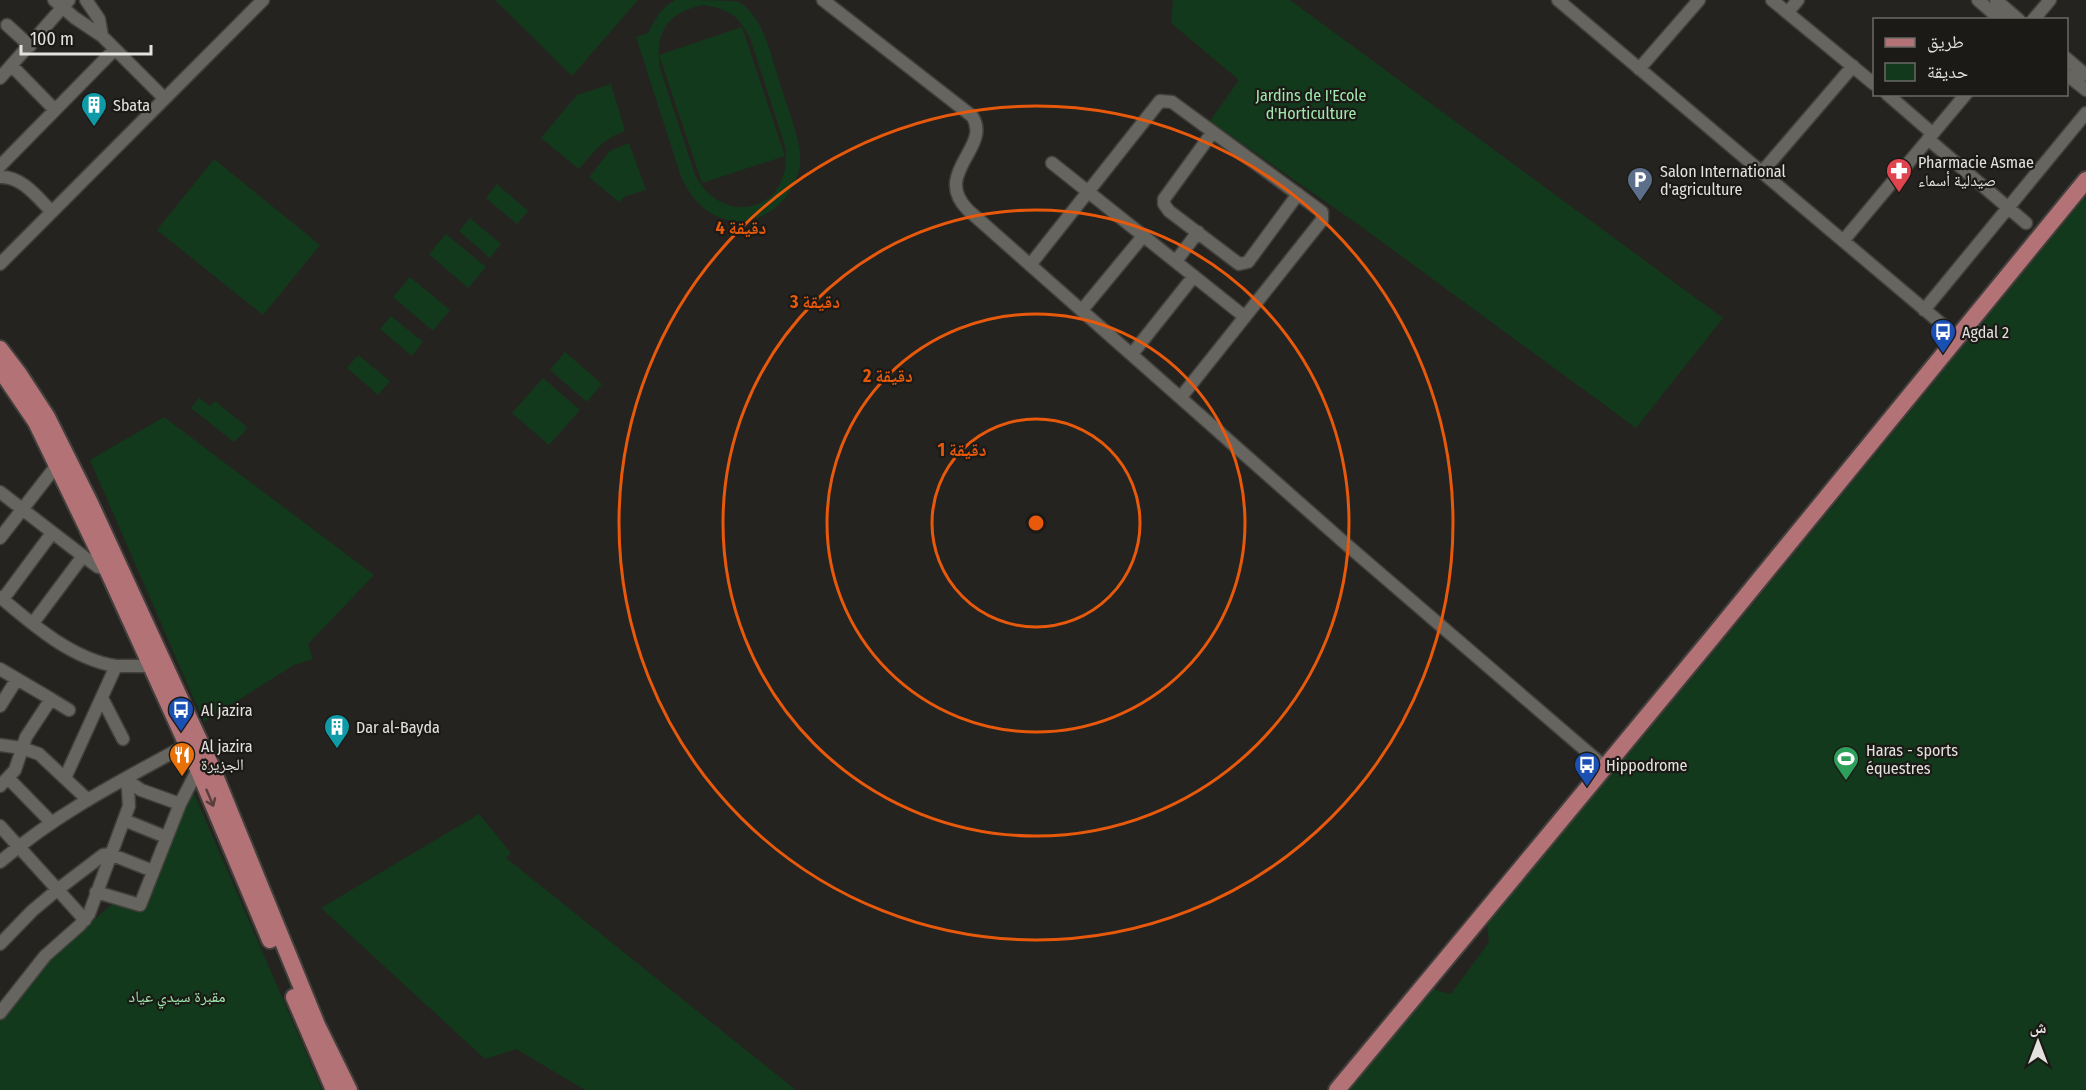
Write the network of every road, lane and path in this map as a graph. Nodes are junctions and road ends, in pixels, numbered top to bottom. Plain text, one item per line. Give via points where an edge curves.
1 (86, 0) edge
2 (264, 0) edge
3 (823, 0) edge
4 (1558, 0) edge
5 (1699, 0) edge
6 (1773, 0) edge
7 (1798, 0) edge
8 (1978, 0) edge
9 (1996, 0) edge
10 (2050, 0) edge
11 (62, 3) edge
12 (1788, 12) junction
13 (1999, 18) edge
14 (2017, 18) edge
15 (2035, 18) edge
16 (7, 25) dead end
17 (102, 36) junction
18 (30, 46) junction
19 (115, 49) junction
20 (2068, 59) edge
21 (12, 66) junction
22 (1853, 66) junction
23 (1639, 69) junction
24 (2068, 75) edge
25 (2086, 75) edge
26 (0, 78) edge
27 (1873, 82) edge
28 (2086, 90) edge
29 (1889, 96) edge
30 (1964, 96) edge
31 (164, 98) junction
32 (55, 110) junction
33 (2086, 113) edge
34 (1212, 133) junction
35 (1930, 136) junction
36 (1052, 163) dead end
37 (0, 166) edge
38 (1762, 172) junction
39 (0, 177) edge
40 (2086, 180) edge
41 (1089, 190) junction
42 (1298, 194) junction
43 (2008, 208) junction
44 (52, 212) junction
45 (2026, 224) dead end
46 (1198, 232) junction
47 (1144, 236) junction
48 (1843, 241) junction
49 (1176, 261) junction
50 (0, 264) edge
51 (1030, 265) junction
52 (1194, 276) junction
53 (1082, 310) junction
54 (1924, 310) junction
55 (1245, 317) junction
56 (1957, 337) junction
57 (0, 349) edge
58 (1132, 354) junction
59 (0, 369) edge
60 (1181, 397) junction
61 (59, 467) junction
62 (0, 492) edge
63 (22, 510) junction
64 (52, 533) junction
65 (0, 538) edge
66 (83, 556) junction
67 (107, 569) junction
68 (2, 598) edge
69 (33, 623) junction
70 (116, 666) junction
71 (158, 666) junction
72 (0, 669) edge
73 (16, 679) junction
74 (102, 698) junction
75 (51, 699) junction
76 (0, 706) edge
77 (69, 710) dead end
78 (123, 739) dead end
79 (193, 741) junction
80 (0, 745) edge
81 (22, 748) junction
82 (1605, 767) junction
83 (198, 769) junction
84 (65, 778) junction
85 (125, 779) junction
86 (4, 782) edge
87 (88, 800) junction
88 (180, 804) junction
89 (124, 820) junction
90 (51, 822) junction
91 (0, 826) edge
92 (166, 837) junction
93 (18, 846) junction
94 (110, 854) junction
95 (0, 862) edge
96 (89, 865) junction
97 (153, 872) junction
98 (102, 875) junction
99 (57, 890) junction
100 (96, 892) junction
101 (85, 920) junction
102 (0, 944) edge
103 (2, 1006) edge
104 (312, 1027) junction
105 (334, 1090) edge
106 (349, 1090) edge
107 (1337, 1090) edge

1 - 17 street via 99,19
2 - 31 street
3 - 51 street via 972,116 976,134 957,176 959,199
4 - 23 street
5 - 23 street
6 - 12 street
7 - 12 street
8 - 13 street
9 - 14 street
10 - 15 street
11 - 17 street
11 - 18 street
12 - 22 street
16 - 18 street
17 - 19 street
18 - 21 street
19 - 31 street
19 - 32 street
20 - 25 street
21 - 26 street
21 - 32 street
22 - 27 street
22 - 38 street
23 - 38 street
24 - 28 street
29 - 35 street
30 - 35 street
31 - 44 street
32 - 37 street
33 - 43 street
34 - 41 street via 1172,102 1160,101
34 - 42 street
34 - 46 street via 1164,199 1169,211
35 - 43 street
35 - 48 street
36 - 41 street
38 - 48 street
39 - 44 street via 21,182
40 - 56 main road
41 - 47 street
41 - 51 street
42 - 46 street via 1245,264 1239,264
42 - 55 street via 1322,212 1322,220
43 - 45 street
43 - 54 street
44 - 50 street
46 - 49 street
47 - 49 street
47 - 53 street
48 - 54 street
49 - 52 street
51 - 53 street
52 - 55 street
52 - 58 street
53 - 58 street
54 - 56 street
55 - 60 street
56 - 82 main road
57 - 71 main road via 63,447
58 - 60 street
59 - 61 main road via 36,422
60 - 82 street
61 - 63 street
61 - 67 main road
62 - 63 street
63 - 64 street
63 - 65 street
64 - 66 street
64 - 68 street
66 - 67 street
66 - 69 street
67 - 71 main road
68 - 69 street
69 - 70 street via 72,650
70 - 71 street
70 - 74 street
71 - 79 main road
72 - 73 street
73 - 75 street
73 - 76 street
74 - 78 street
74 - 84 street
75 - 77 street
75 - 81 street
79 - 83 main road
79 - 85 street
79 - 104 main road
80 - 81 street
81 - 84 street via 39,754
81 - 86 street via 15,770
82 - 107 main road
83 - 88 street
83 -> 104 main road
84 - 87 street
85 - 87 street
85 - 88 street
85 - 89 street via 129,798
86 - 90 street
87 - 90 street
88 - 92 street
89 - 92 street
89 - 94 street
90 - 93 street
91 - 93 street
92 - 97 street
93 - 95 street
93 - 99 street
94 - 96 street
94 - 97 street
94 - 98 street
96 - 98 street
96 - 99 street
97 - 100 street via 140,904
98 - 100 street
99 - 101 street
99 - 102 street
100 - 101 street
101 - 103 street via 45,956
104 - 105 main road
104 - 106 main road

